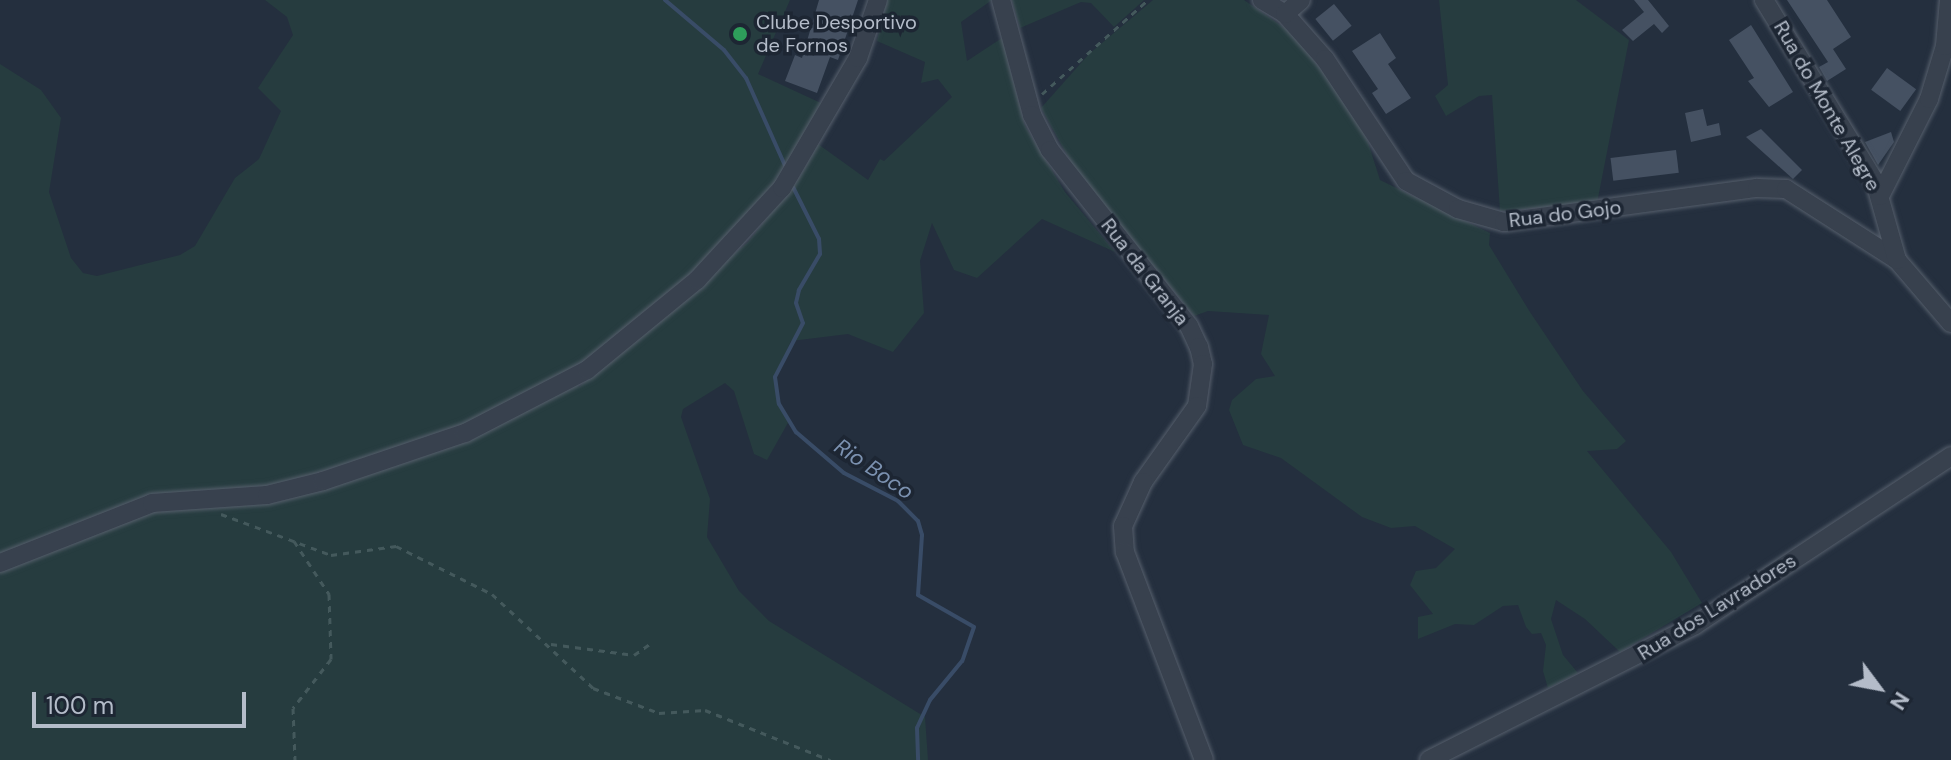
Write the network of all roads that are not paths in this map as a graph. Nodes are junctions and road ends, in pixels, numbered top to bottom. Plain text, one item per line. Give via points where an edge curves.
1 (878, 0) edge
2 (1001, 0) edge
3 (1262, 0) edge
4 (1301, 0) edge
5 (1764, 0) edge
6 (1949, 0) edge
7 (1285, 14) junction
8 (1880, 196) junction
9 (1897, 260) junction
10 (1951, 323) edge
11 (1951, 456) edge
12 (0, 563) edge
13 (1204, 760) edge
14 (1429, 760) edge

1 - 12 street via 858,58 782,188 697,280 587,370 465,433 323,481 267,495 152,503 110,516 39,552
2 - 13 street, Rua da Granja via 1028,102 1050,150 1132,251 1199,347 1203,364 1197,406 1143,482 1123,526 1125,552
3 - 7 street, Rua do Gojo
4 - 7 street
5 - 8 street, Rua do Monte Alegre
6 - 8 street via 1945,46 1929,99
7 - 9 street, Rua do Gojo via 1325,59 1406,181 1458,209 1504,222 1776,188 1801,196
8 - 9 street, Rua do Monte Alegre
9 - 10 street
11 - 14 street, Rua dos Lavradores via 1695,625

